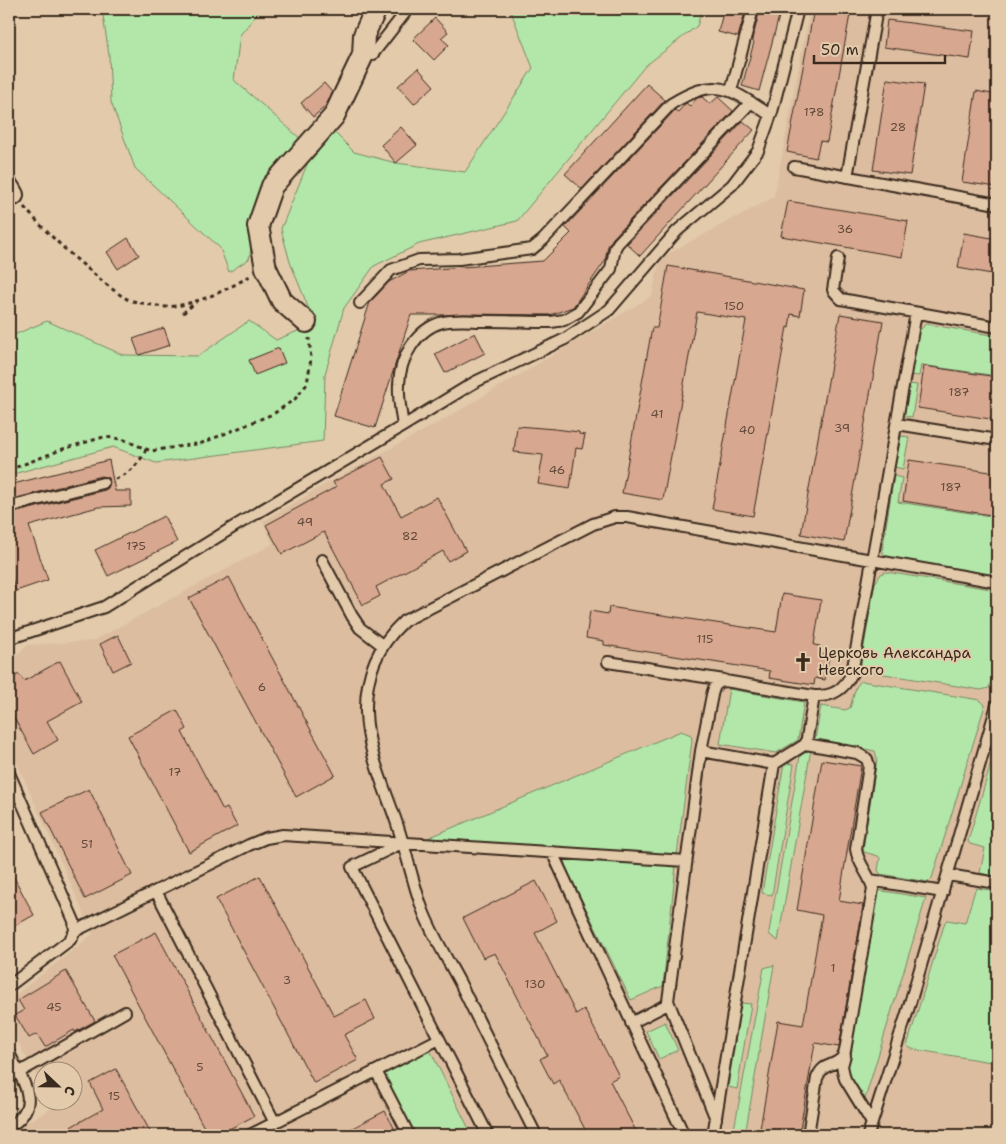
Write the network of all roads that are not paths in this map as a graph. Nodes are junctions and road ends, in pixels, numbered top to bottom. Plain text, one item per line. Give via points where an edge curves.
1 (376, 9) edge
2 (408, 9) edge
3 (753, 9) edge
4 (798, 9) edge
5 (877, 9) edge
6 (363, 55) junction
7 (731, 91) junction
8 (751, 102) junction
9 (770, 115) junction
10 (794, 167) dead end
11 (847, 177) junction
12 (997, 204) edge
13 (838, 258) dead end
14 (360, 303) dead end
15 (916, 313) junction
16 (306, 322) road end
17 (997, 327) edge
18 (897, 424) junction
19 (403, 426) junction
20 (997, 440) edge
21 (103, 483) road end
22 (9, 507) edge
23 (322, 560) dead end
24 (872, 560) junction
25 (997, 582) edge
26 (9, 638) edge
27 (382, 645) junction
28 (608, 662) dead end
29 (725, 681) junction
30 (814, 696) junction
31 (997, 705) edge
32 (806, 744) junction
33 (701, 752) junction
34 (774, 764) junction
35 (9, 773) edge
36 (403, 843) junction
37 (552, 852) junction
38 (686, 861) junction
39 (948, 874) junction
40 (870, 880) junction
41 (997, 883) edge
42 (156, 891) junction
43 (943, 892) junction
44 (75, 931) junction
45 (9, 986) edge
46 (668, 1004) junction
47 (125, 1012) dead end
48 (631, 1023) junction
49 (439, 1038) junction
50 (845, 1051) junction
51 (9, 1053) edge
52 (376, 1071) junction
53 (18, 1073) junction
54 (716, 1119) junction
55 (275, 1123) junction
56 (872, 1123) junction
57 (9, 1127) edge
58 (250, 1135) edge
59 (409, 1135) edge
60 (488, 1135) edge
61 (536, 1135) edge
62 (684, 1135) edge
63 (713, 1135) edge
64 (808, 1135) edge
65 (868, 1135) edge

1 - 6 street via 364,35
2 - 6 lane via 372,55
3 - 7 lane
4 - 9 lane
5 - 11 lane
6 - 16 street via 334,116 272,186 258,226 266,268 282,301
7 - 8 lane
7 - 14 lane via 696,90 671,104 532,250 459,259 419,260 391,270
8 - 9 lane
8 - 19 lane via 618,243 611,270 578,312 564,320 551,322 442,322 415,339 407,353 399,382
9 - 19 lane via 758,151 732,185 677,231 609,310 565,339 475,382
10 - 11 lane
11 - 12 lane
13 - 15 lane via 834,290 841,299
15 - 17 lane
15 - 18 lane
18 - 20 lane
18 - 24 lane
19 - 26 lane via 104,608
21 - 22 lane
23 - 27 lane via 360,628
24 - 25 lane
24 - 27 lane via 615,517 593,524 404,621
24 - 30 lane via 852,673 839,691
27 - 36 lane via 373,664 368,688 368,733
28 - 29 lane
29 - 30 lane
29 - 33 lane via 714,686
30 - 32 lane
31 - 39 lane
32 - 34 lane
32 - 40 lane via 857,753 867,759 869,766 856,850 859,863
33 - 34 lane
33 - 38 lane
34 - 54 lane
35 - 44 lane via 74,921
36 - 37 lane
36 - 42 lane via 283,835 266,838
36 - 49 lane via 352,866
36 - 61 lane via 423,910
37 - 38 lane
37 - 48 lane
38 - 46 lane
39 - 41 lane
39 - 43 lane
40 - 43 lane
40 - 50 lane via 873,889
42 - 44 lane
42 - 55 lane
43 - 56 lane
44 - 45 lane via 70,940
46 - 48 lane
46 - 54 lane
47 - 53 lane
48 - 62 lane
49 - 52 lane
49 - 60 lane
50 - 56 lane via 842,1066 845,1079
50 - 64 lane via 841,1059 820,1070
51 - 53 lane
52 - 55 lane
52 - 59 lane
53 - 57 lane via 29,1103 26,1113
54 - 63 lane
55 - 58 lane
56 - 65 lane

